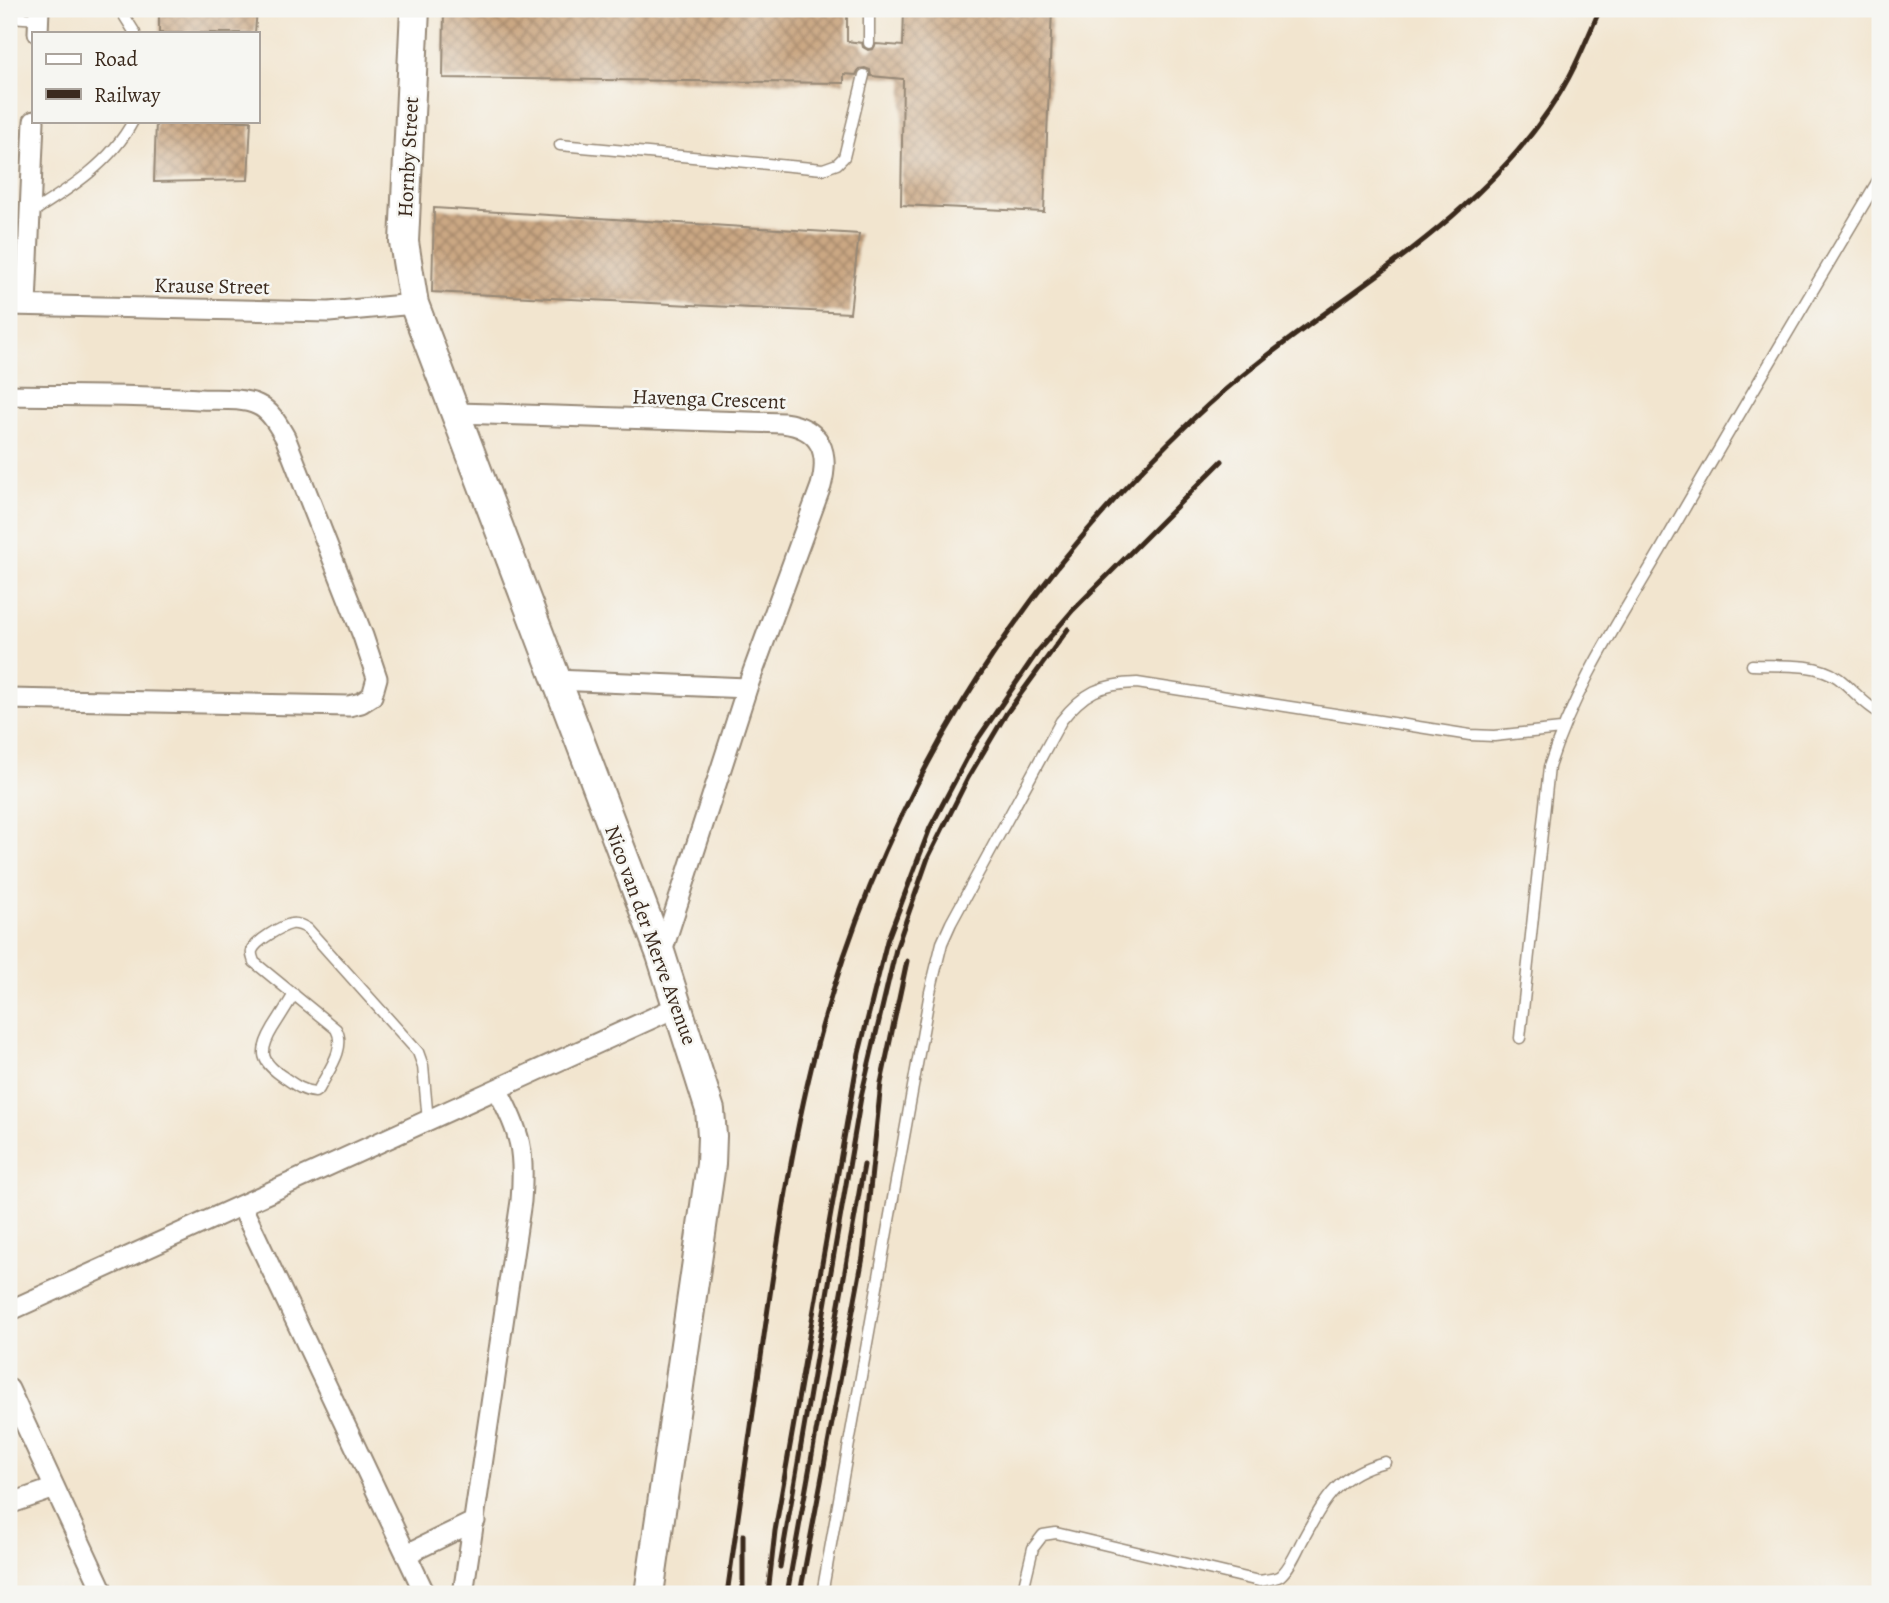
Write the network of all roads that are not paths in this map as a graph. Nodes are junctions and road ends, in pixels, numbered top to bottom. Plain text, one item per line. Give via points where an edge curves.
1 (120, 9) edge
2 (415, 9) edge
3 (869, 9) edge
4 (9, 17) edge
5 (39, 20) edge
6 (134, 32) edge
7 (869, 43) dead end
8 (864, 75) dead end
9 (34, 122) edge
10 (131, 122) edge
11 (559, 145) dead end
12 (1880, 177) edge
13 (30, 214) junction
14 (414, 304) junction
15 (17, 305) edge
16 (9, 395) edge
17 (457, 413) junction
18 (1752, 665) dead end
19 (555, 680) junction
20 (747, 688) junction
21 (9, 699) edge
22 (1880, 713) edge
23 (1561, 729) junction
24 (661, 955) junction
25 (294, 994) junction
26 (679, 1006) junction
27 (1520, 1038) dead end
28 (497, 1089) junction
29 (428, 1121) junction
30 (242, 1206) junction
31 (9, 1311) edge
32 (9, 1389) edge
33 (1385, 1462) dead end
34 (55, 1488) junction
35 (9, 1504) edge
36 (475, 1521) junction
37 (407, 1554) junction
38 (104, 1594) edge
39 (425, 1594) edge
40 (463, 1594) edge
41 (649, 1594) edge
42 (822, 1594) edge
43 (1022, 1594) edge

1 - 6 lane
2 - 14 street, Hornby Street via 404,242
3 - 7 lane
4 - 5 lane
8 - 11 lane via 844,157 823,169
9 - 13 street
10 - 13 lane via 85,177
12 - 23 lane via 1703,475
13 - 15 street
14 - 15 street, Krause Street via 329,312
14 - 17 street, Nico van der Merve Avenue
16 - 21 street via 241,401 267,411 285,438 377,678 372,696 349,706
17 - 19 street, Nico van der Merve Avenue
17 - 20 street, Havenga Crescent via 771,423 794,425 812,433 824,453 821,486
18 - 22 lane via 1819,668
19 - 20 street
19 - 24 street, Nico van der Merve Avenue
20 - 24 street, Havenga Crescent
23 - 27 lane via 1549,767
23 - 42 lane via 1470,735 1137,682 1104,686 1073,706 942,943
24 - 26 street, Nico van der Merve Avenue
25 - 25 lane via 340,1035 341,1046 315,1092 299,1088 272,1070 262,1052
25 - 29 lane via 254,962 252,951 275,930 293,924 308,929 418,1052
26 - 28 street
26 - 41 street, Nico van der Merve Avenue via 705,1090 712,1136
28 - 29 street
28 - 36 street via 517,1129 524,1163
29 - 30 street
30 - 31 street
30 - 37 street
32 - 34 street
33 - 43 lane via 1365,1467 1337,1486 1279,1577 1259,1581 1056,1532 1044,1535 1033,1548
34 - 35 street
34 - 38 street
36 - 37 street
36 - 40 street
37 - 39 street

